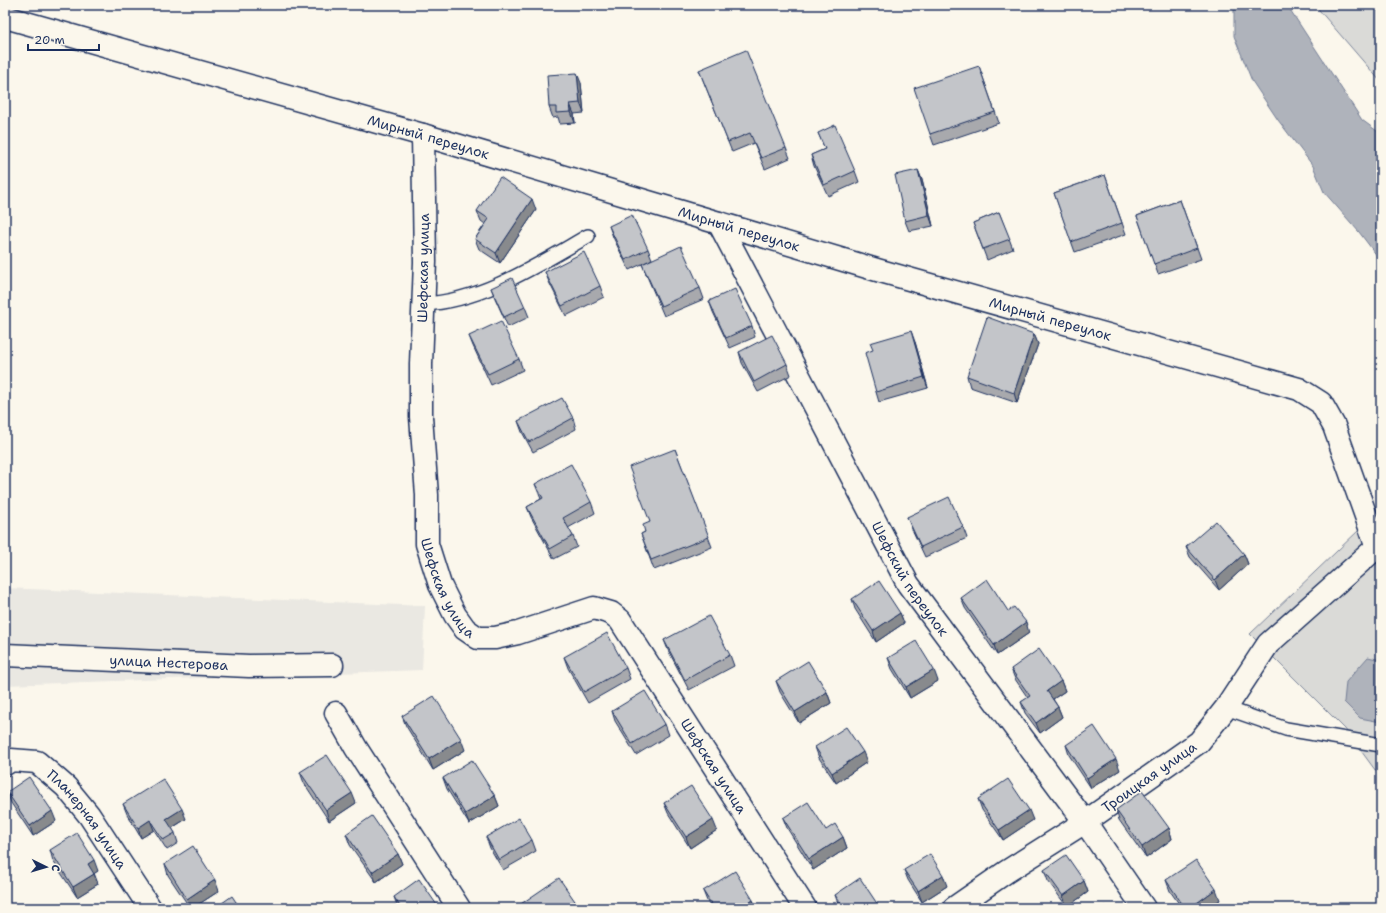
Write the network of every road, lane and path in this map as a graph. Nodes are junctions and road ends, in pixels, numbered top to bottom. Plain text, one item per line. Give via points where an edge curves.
1 (5, 17) edge
2 (423, 135) junction
3 (719, 223) junction
4 (588, 236) dead end
5 (424, 304) junction
6 (1379, 546) edge
7 (5, 654) edge
8 (332, 665) dead end
9 (1226, 708) junction
10 (336, 713) dead end
11 (1381, 746) edge
12 (5, 764) edge
13 (1085, 822) junction
14 (150, 908) edge
15 (459, 908) edge
16 (805, 908) edge
17 (954, 908) edge
18 (1144, 908) edge

1 - 2 street, Мирный переулок
2 - 3 street, Мирный переулок
2 - 5 street, Шефская улица
3 - 6 street, Мирный переулок via 1300,389 1321,403 1334,426
3 - 13 street, Шефский переулок via 908,584
4 - 5 lane via 494,286 451,301
5 - 16 street, Шефская улица via 421,417 428,544 440,585 455,615 465,629 478,638 495,638 518,633 594,608 611,613 620,620
6 - 9 street, Троицкая улица via 1268,644
7 - 8 street, улица Нестерова via 249,666
9 - 11 lane via 1286,729
9 - 13 street, Троицкая улица via 1199,742
10 - 15 street
12 - 14 street, Планерная улица via 11,760 37,762 66,786 89,815
13 - 17 street, Троицкая улица
13 - 18 street, Шефский переулок

